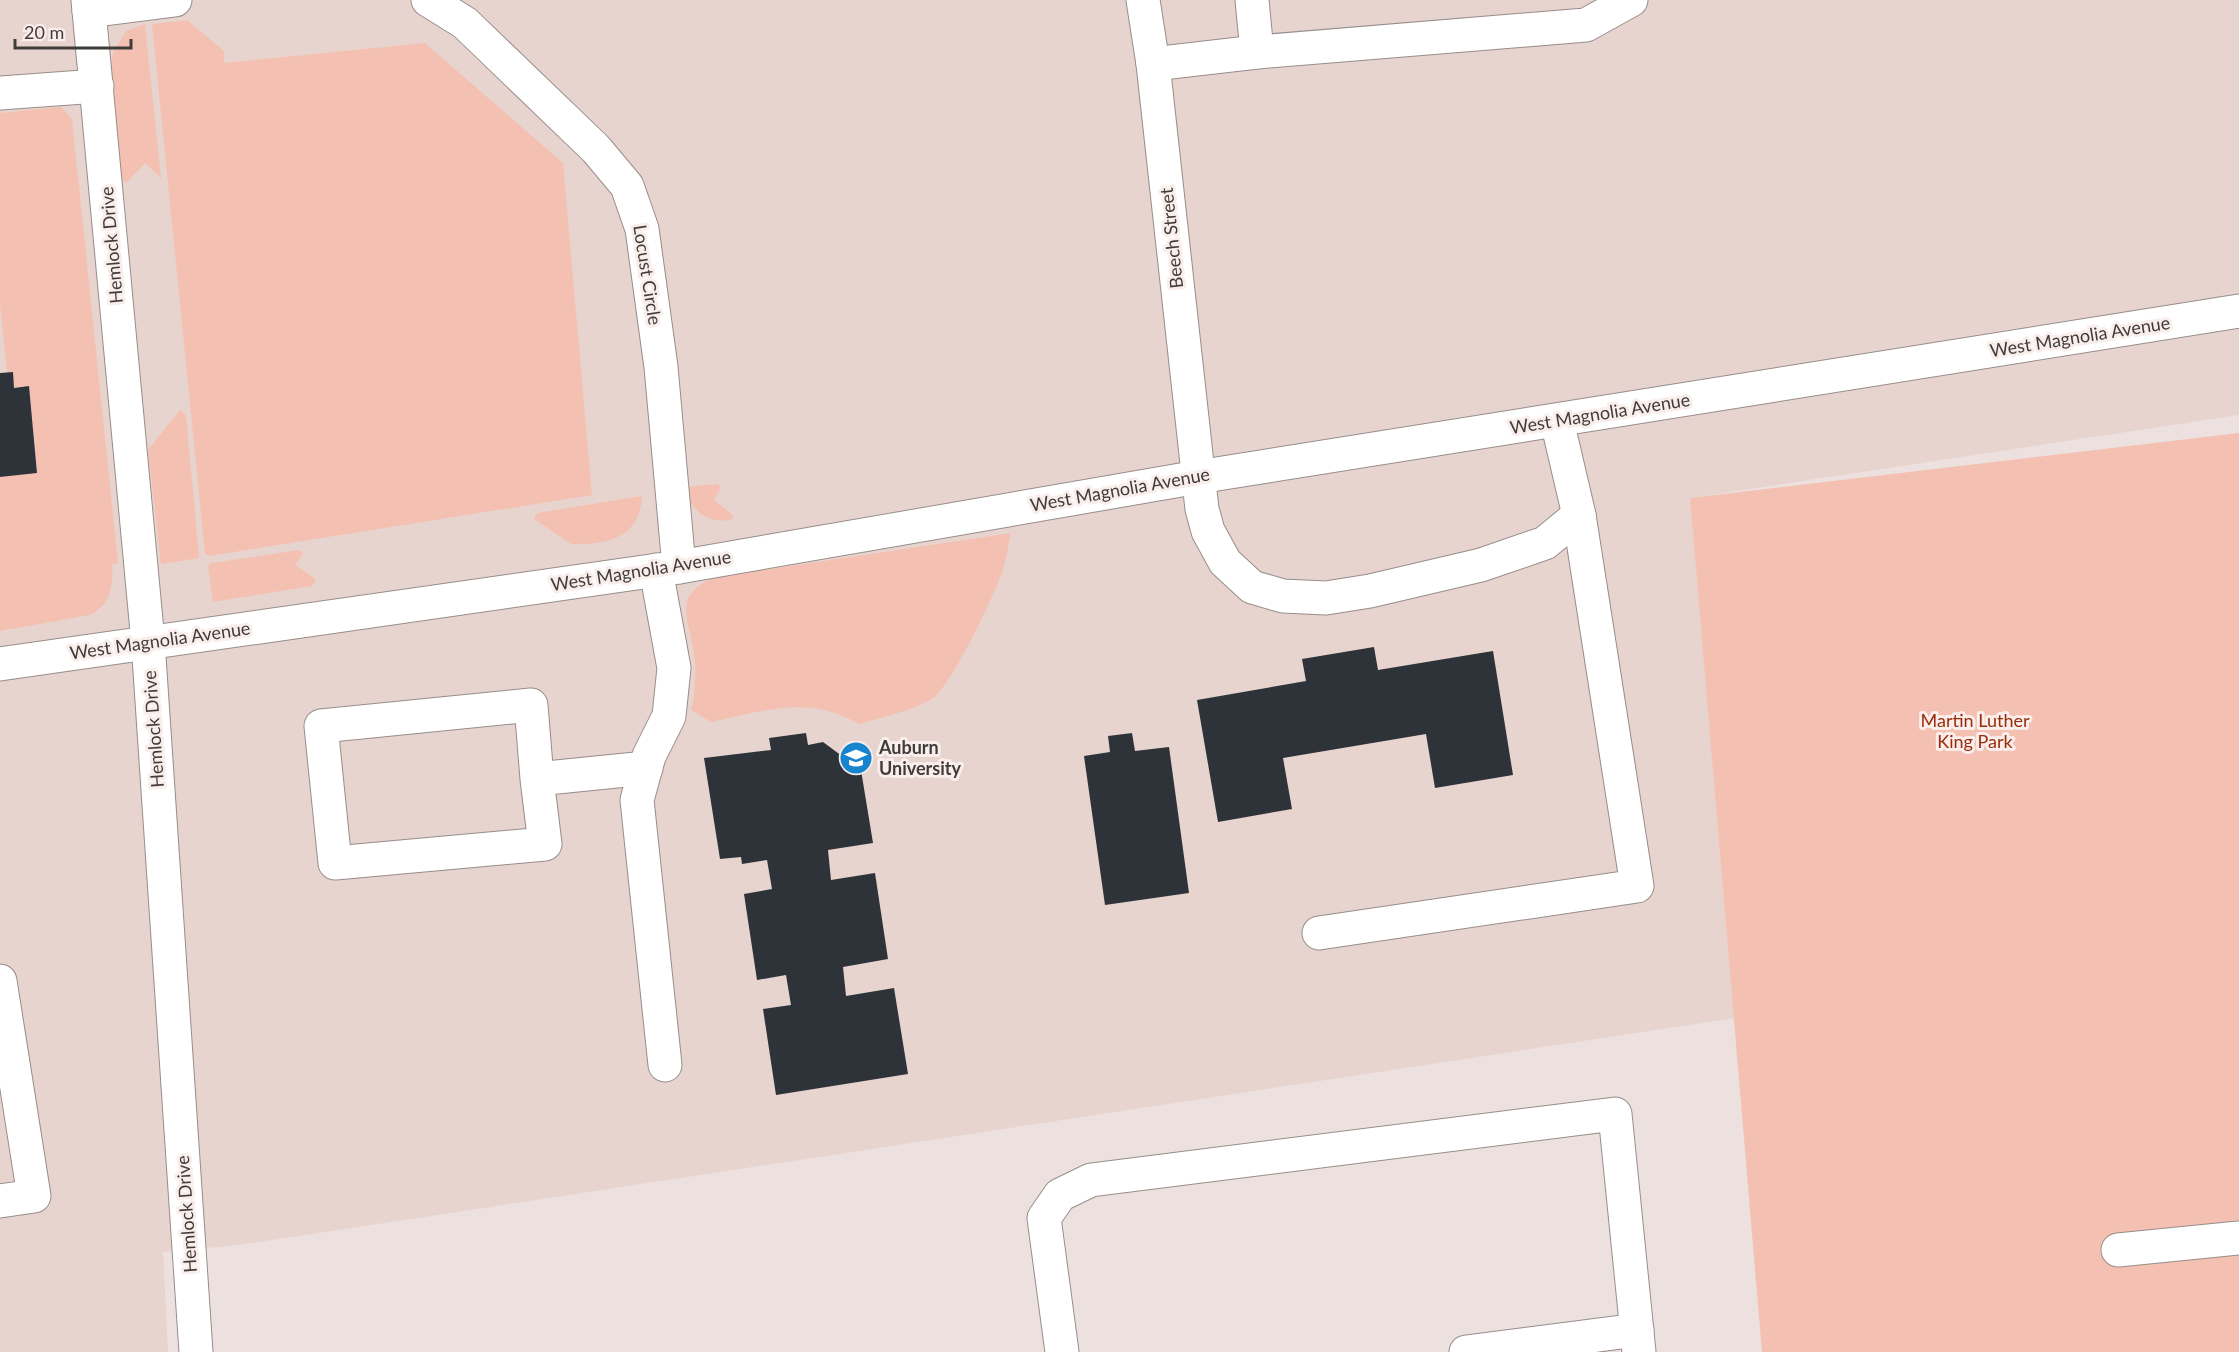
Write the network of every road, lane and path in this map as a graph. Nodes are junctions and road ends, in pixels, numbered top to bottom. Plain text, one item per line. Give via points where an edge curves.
1 (175, 0) edge
2 (428, 0) edge
3 (1143, 0) edge
4 (1252, 0) edge
5 (1631, 0) edge
6 (89, 6) edge
7 (1257, 52) junction
8 (1153, 64) junction
9 (97, 86) junction
10 (0, 93) edge
11 (2239, 311) edge
12 (1557, 421) junction
13 (1198, 477) junction
14 (1579, 515) junction
15 (668, 569) junction
16 (148, 642) junction
17 (0, 664) edge
18 (646, 768) junction
19 (537, 779) junction
20 (1319, 933) dead end
21 (0, 981) edge
22 (665, 1065) dead end
23 (0, 1202) edge
24 (2239, 1238) edge
25 (2118, 1250) dead end
26 (1638, 1341) edge
27 (1531, 1348) edge
28 (196, 1352) edge
29 (1062, 1352) edge
30 (1466, 1352) edge

1 - 6 street
2 - 15 street, Locust Circle via 465,23 596,149 627,186 642,230 661,367
3 - 8 street, Beech Street
4 - 7 street
5 - 7 street via 1586,25
6 - 9 street, Hemlock Drive
7 - 8 street
8 - 13 street, Beech Street
9 - 10 street
9 - 16 street, Hemlock Drive
11 - 12 street, West Magnolia Avenue
12 - 13 street, West Magnolia Avenue
12 - 14 street
13 - 14 street, Beech Street via 1208,531 1225,562 1252,587 1283,596 1326,598 1481,565 1545,543
13 - 15 street, West Magnolia Avenue
14 - 20 street via 1637,886
15 - 16 street, West Magnolia Avenue
15 - 18 street, Locust Circle via 674,668 669,716
16 - 17 street, West Magnolia Avenue
16 - 28 street, Hemlock Drive
18 - 19 street
18 - 22 street, Locust Circle via 637,800
19 - 19 street via 545,844 335,863 321,726 531,705
21 - 23 street via 34,1196
24 - 25 street
26 - 27 street
26 - 29 street via 1615,1114 1092,1179 1060,1195 1044,1218
27 - 30 street

